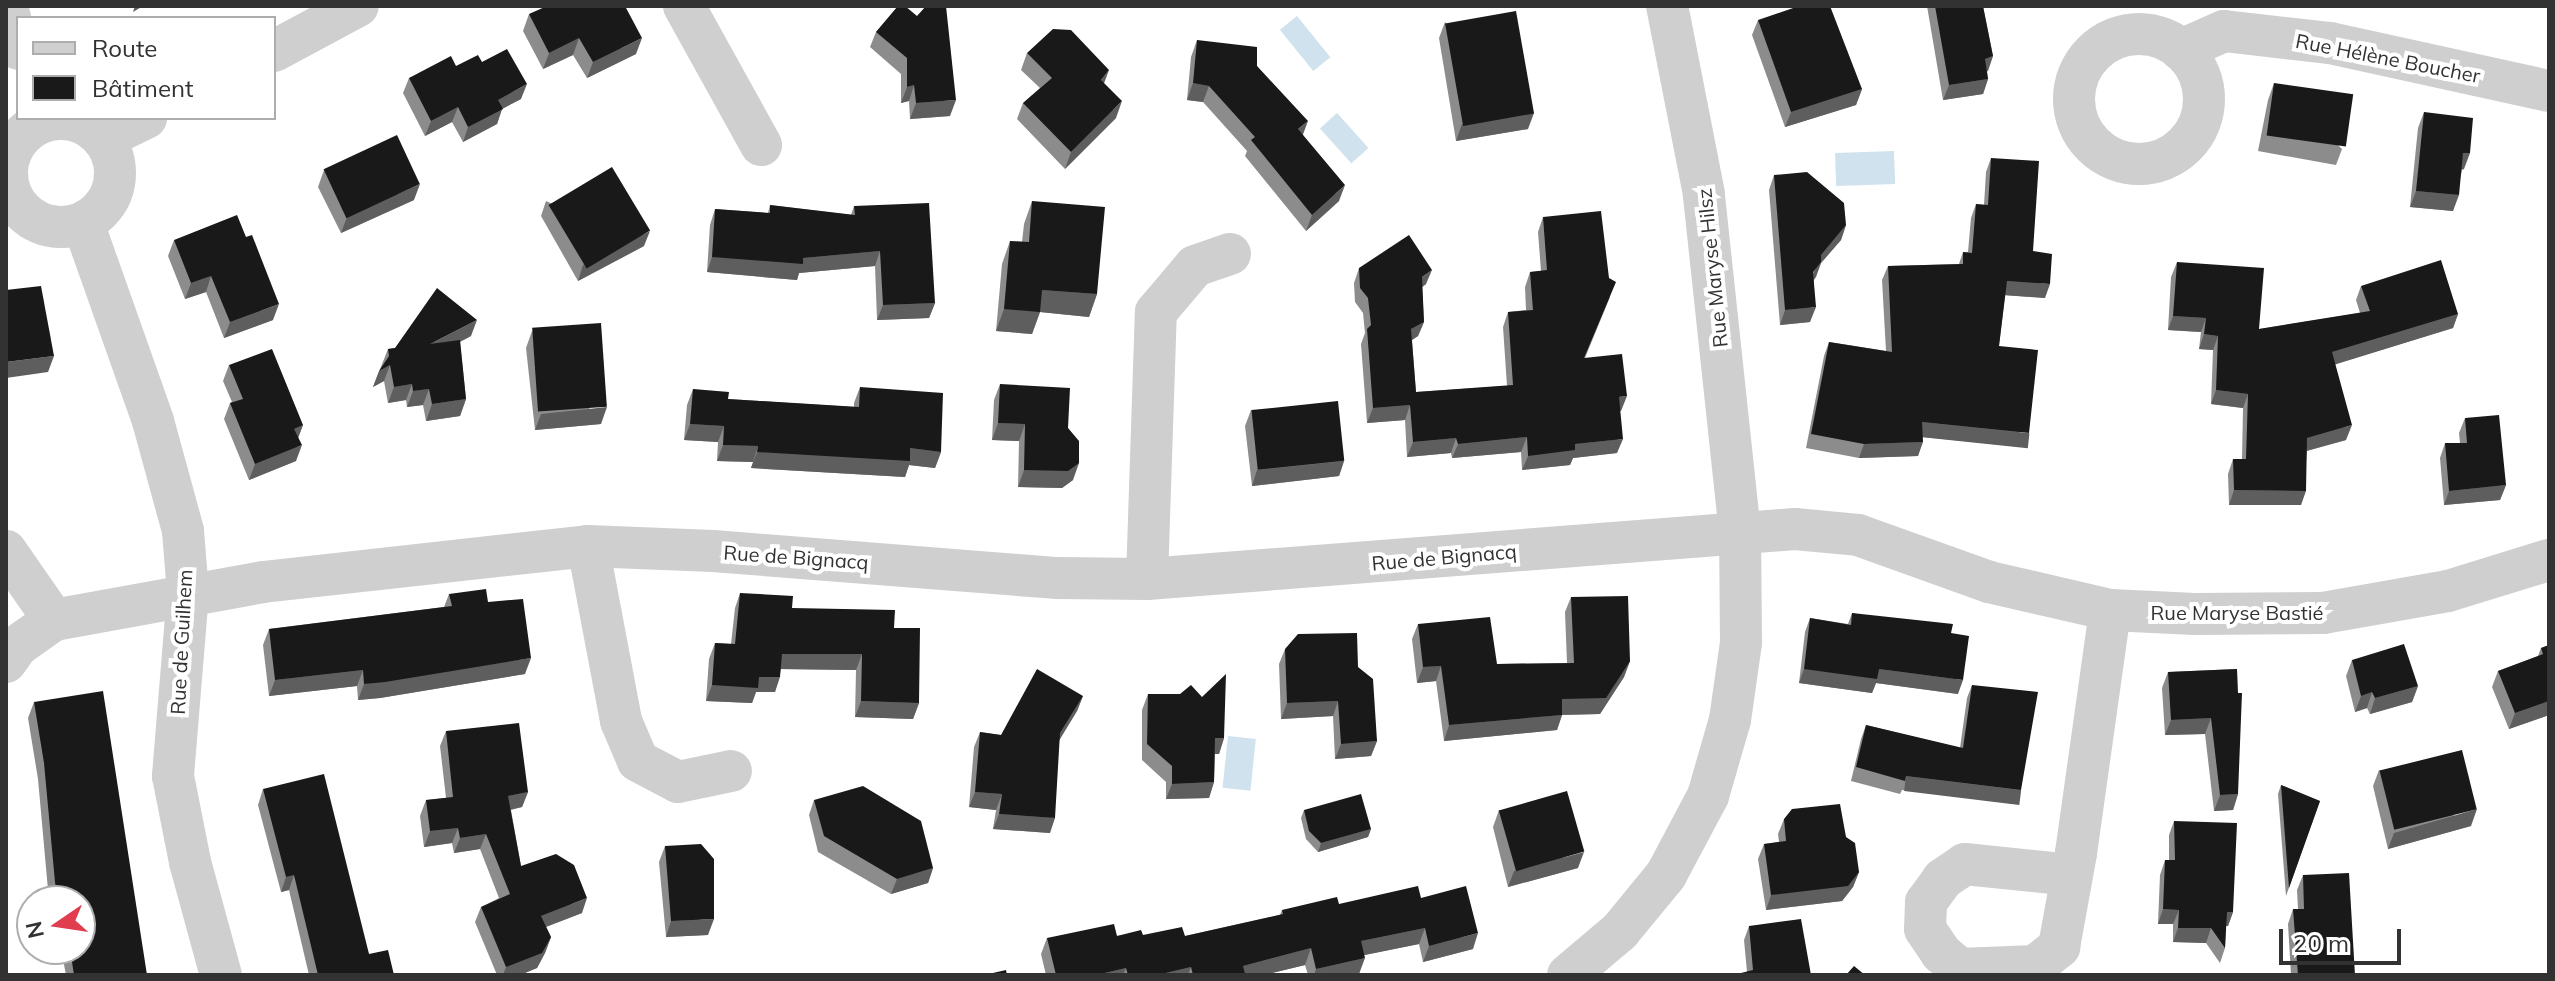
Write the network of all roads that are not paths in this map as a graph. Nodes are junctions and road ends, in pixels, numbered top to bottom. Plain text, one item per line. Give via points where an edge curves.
1 (7, 6) edge
2 (358, 6) edge
3 (684, 6) edge
4 (1667, 6) edge
5 (16, 41) edge
6 (276, 50) edge
7 (2181, 50) dead end
8 (2549, 91) edge
9 (41, 120) edge
10 (72, 120) edge
11 (142, 120) edge
12 (103, 139) junction
13 (761, 145) dead end
14 (9, 196) edge
15 (83, 223) junction
16 (1230, 254) dead end
17 (1740, 533) junction
18 (588, 546) junction
19 (6, 551) edge
20 (2549, 560) edge
21 (1147, 579) junction
22 (188, 593) junction
23 (2110, 610) junction
24 (54, 620) junction
25 (6, 662) edge
26 (731, 771) dead end
27 (2071, 875) dead end
28 (221, 975) edge
29 (1568, 975) edge

1 - 5 street
2 - 6 street
3 - 13 street
4 - 17 street, Rue Maryse Hilsz via 1704,194
7 - 8 street, Rue Hélène Boucher via 2224,31 2330,43
9 - 14 street via 26,131 12,153
10 - 12 street
11 - 12 street
12 - 15 street via 115,176 110,196
14 - 15 street via 34,220 58,227
15 - 22 street, Rue de Guilhem via 153,421 183,531
16 - 21 street via 1195,266 1156,312
17 - 21 street, Rue de Bignacq
17 - 23 street, Rue Maryse Bastié via 1795,529 1858,535 1989,582
17 - 29 street, Rue Maryse Hilsz via 1741,643 1730,720 1708,796 1666,875 1620,931
18 - 21 street, Rue de Bignacq via 1058,578
18 - 22 street, Rue de Bignacq
18 - 26 street via 621,721 638,761 678,782
19 - 24 street
20 - 23 street, Rue Maryse Bastié via 2448,591 2323,613
22 - 24 street, Rue de Bignacq
22 - 28 street, Rue de Guilhem via 173,776
23 - 27 street
24 - 25 street via 17,646

